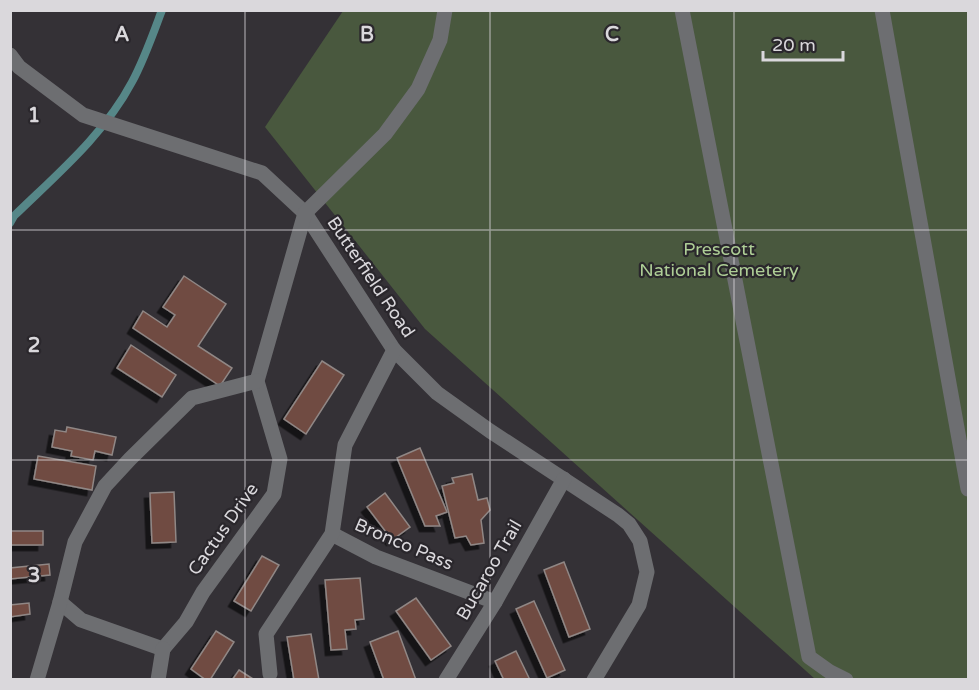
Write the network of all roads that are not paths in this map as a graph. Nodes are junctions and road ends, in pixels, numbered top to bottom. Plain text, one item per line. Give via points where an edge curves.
1 (446, 10) edge
2 (682, 10) edge
3 (882, 10) edge
4 (10, 55) edge
5 (305, 213) junction
6 (394, 350) junction
7 (257, 381) junction
8 (564, 479) junction
9 (969, 489) edge
10 (332, 534) junction
11 (60, 602) junction
12 (495, 602) junction
13 (163, 648) junction
14 (270, 674) dead end
15 (37, 680) edge
16 (158, 680) edge
17 (446, 680) edge
18 (594, 680) edge
19 (846, 680) edge

1 - 5 street via 440,40 418,89 385,134
2 - 19 street via 809,657
3 - 9 street
4 - 5 street, Butterfield Road via 19,67 83,115 262,173
5 - 6 street, Butterfield Road
5 - 7 street
6 - 8 street, Butterfield Road via 438,393
6 - 10 street via 345,445
7 - 11 street via 192,399 129,459 105,486 75,542
7 - 13 street, Cactus Drive via 280,459 274,494 186,622
8 - 12 street, Bucaroo Trail
8 - 18 street, Butterfield Road via 629,524 640,541 647,572 639,605
10 - 12 street, Bronco Pass via 376,557
10 - 14 street via 266,634
11 - 13 street via 81,620
11 - 15 street
12 - 17 street, Bucaroo Trail
13 - 16 street

